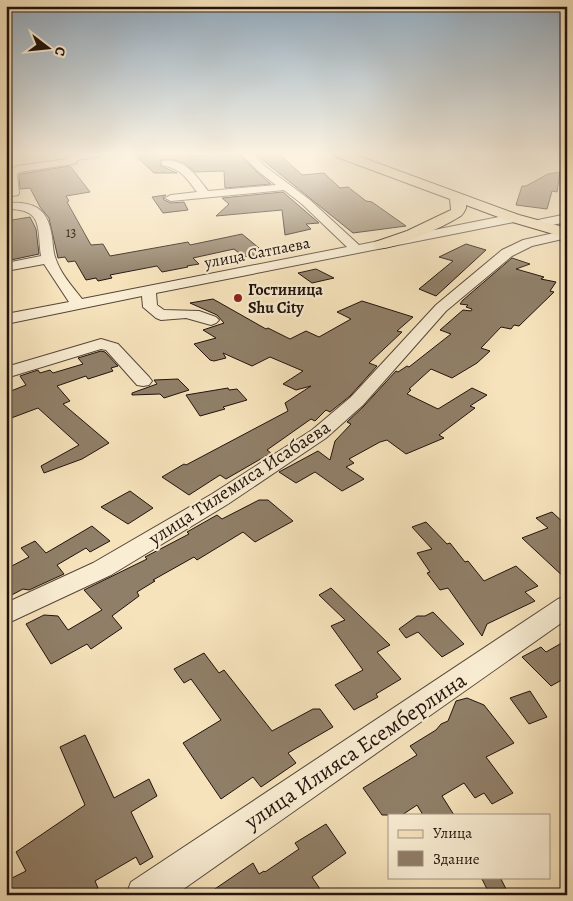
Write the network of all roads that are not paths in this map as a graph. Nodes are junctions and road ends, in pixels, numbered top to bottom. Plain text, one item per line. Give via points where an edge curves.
1 (195, 195) edge
2 (297, 195) edge
3 (452, 195) edge
4 (457, 197) junction
5 (171, 198) dead end
6 (7, 202) edge
7 (514, 218) junction
8 (567, 218) edge
9 (537, 224) junction
10 (567, 234) edge
11 (381, 245) junction
12 (357, 250) junction
13 (48, 259) junction
14 (6, 267) edge
15 (149, 291) junction
16 (79, 305) junction
17 (6, 319) edge
18 (211, 320) dead end
19 (6, 373) edge
20 (143, 381) dead end
21 (567, 606) edge
22 (6, 614) edge
23 (144, 895) edge

1 - 5 street
2 - 12 street
3 - 4 main road
4 - 7 main road
4 - 11 main road via 459,208 456,213
6 - 13 street via 35,210 41,216 45,225
7 - 9 main road
7 - 11 street, улица Сатпаева
8 - 9 street
9 - 10 main road
10 - 22 street, улица Тилемиса Исабаева via 528,243 507,253 441,308 357,401 320,434 220,499 102,569
11 - 12 street, улица Сатпаева
12 - 15 street, улица Сатпаева
13 - 14 street
13 - 16 street
15 - 16 street, улица Сатпаева
15 - 18 street via 150,307 161,315 188,313
16 - 17 street, улица Сатпаева
19 - 20 street via 101,344 112,347
21 - 23 street, улица Илияса Есемберлина

